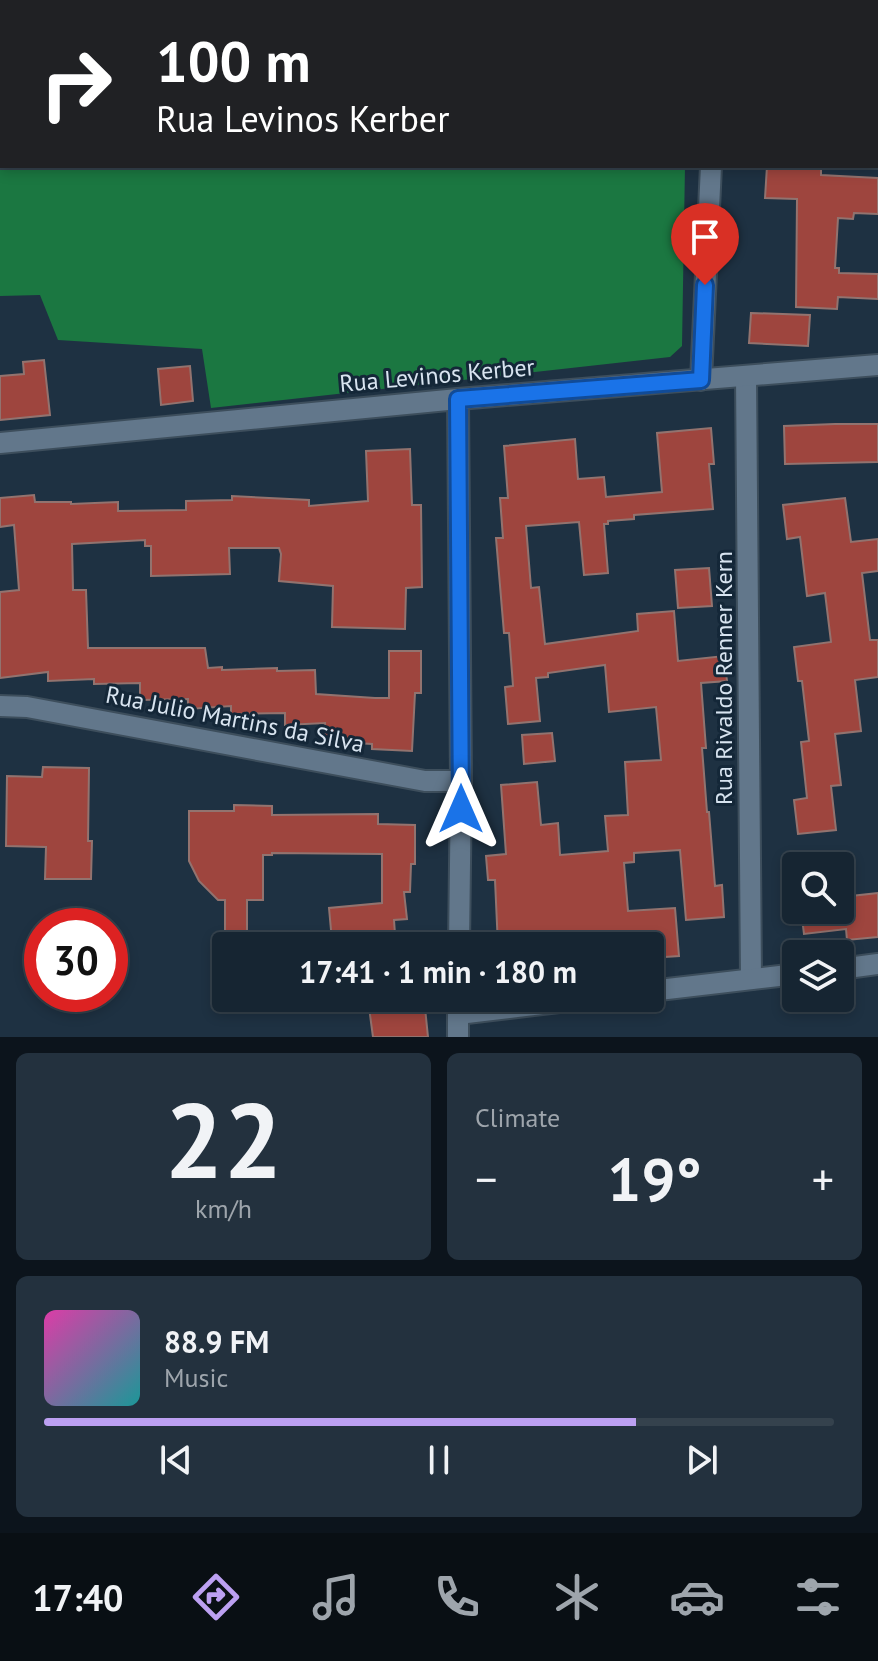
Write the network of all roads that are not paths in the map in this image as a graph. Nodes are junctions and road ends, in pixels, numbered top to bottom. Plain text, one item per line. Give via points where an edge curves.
1 (711, 168) edge
2 (878, 365) edge
3 (746, 376) junction
4 (701, 380) junction
5 (458, 399) junction
6 (0, 443) edge
7 (0, 706) edge
8 (461, 781) junction
9 (459, 932) edge
10 (878, 964) edge
11 (854, 967) edge
12 (782, 976) edge
13 (751, 979) junction
14 (664, 989) edge
15 (458, 1012) edge
16 (458, 1037) edge

1 - 4 street
2 - 3 street, Rua Levinos Kerber
3 - 4 street, Rua Levinos Kerber
3 - 13 street, Rua Rivaldo Renner Kern
4 - 5 street, Rua Levinos Kerber
5 - 6 street, Rua Levinos Kerber
5 - 8 street
7 - 8 street, Rua Julio Martins da Silva via 425,781
8 - 9 street
10 - 11 street
12 - 13 street
13 - 14 street
15 - 16 street

